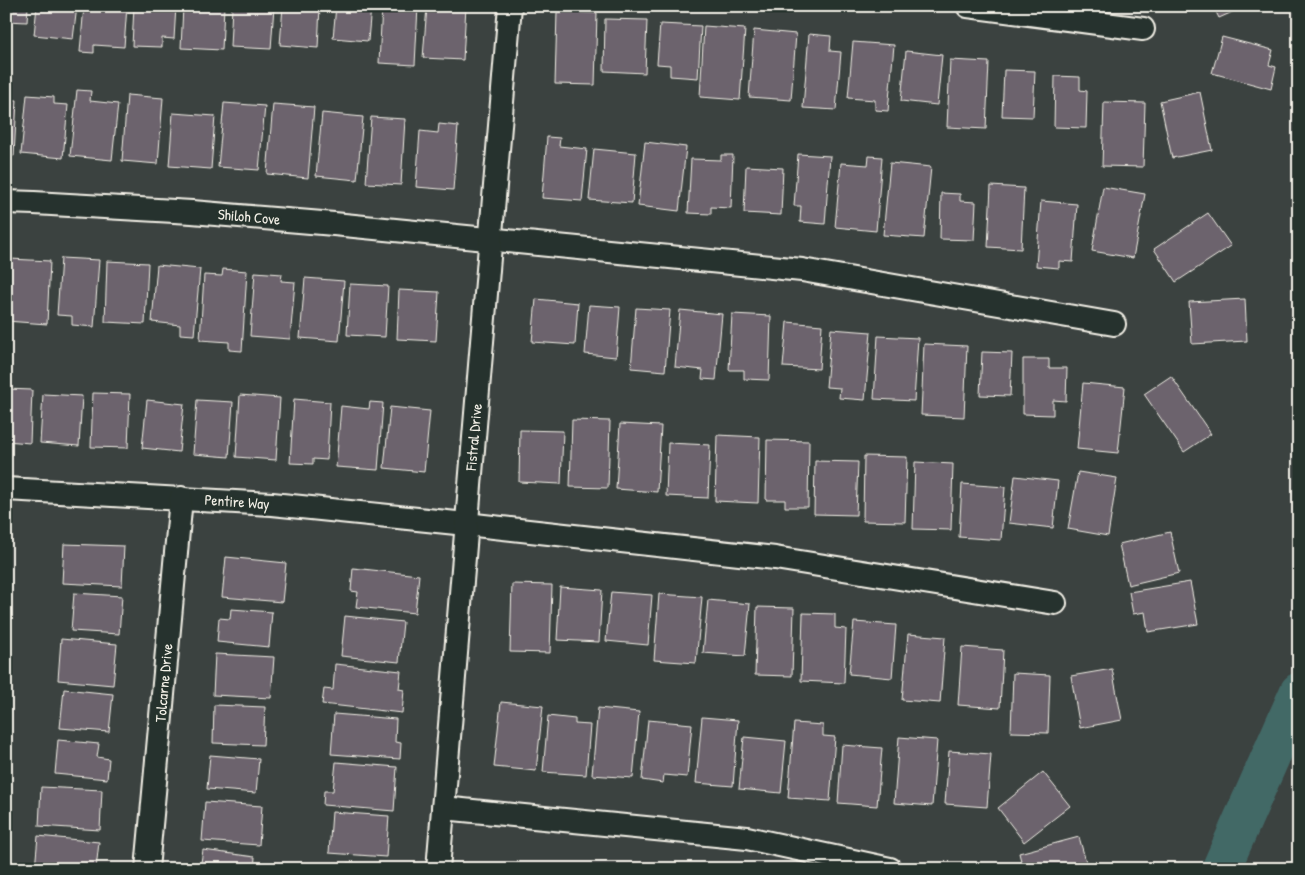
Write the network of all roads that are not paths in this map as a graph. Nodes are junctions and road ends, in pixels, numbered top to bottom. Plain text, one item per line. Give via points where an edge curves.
1 (510, 6) edge
2 (968, 6) edge
3 (1143, 29) dead end
4 (6, 202) edge
5 (490, 239) junction
6 (1114, 324) dead end
7 (6, 489) edge
8 (181, 498) junction
9 (466, 524) junction
10 (1055, 603) dead end
11 (443, 808) junction
12 (147, 869) edge
13 (438, 869) edge
14 (890, 869) edge

1 - 5 street, Fistral Drive
2 - 3 street
4 - 5 street, Shiloh Cove via 192,212
5 - 6 street, Shiloh Cove via 802,270
5 - 9 street, Fistral Drive
7 - 8 street, Pentire Way
8 - 9 street, Pentire Way
8 - 12 street, Tolcarne Drive
9 - 10 street, Pentire Way via 775,558
9 - 11 street, Fistral Drive
11 - 13 street, Fistral Drive
11 - 14 street via 747,838

